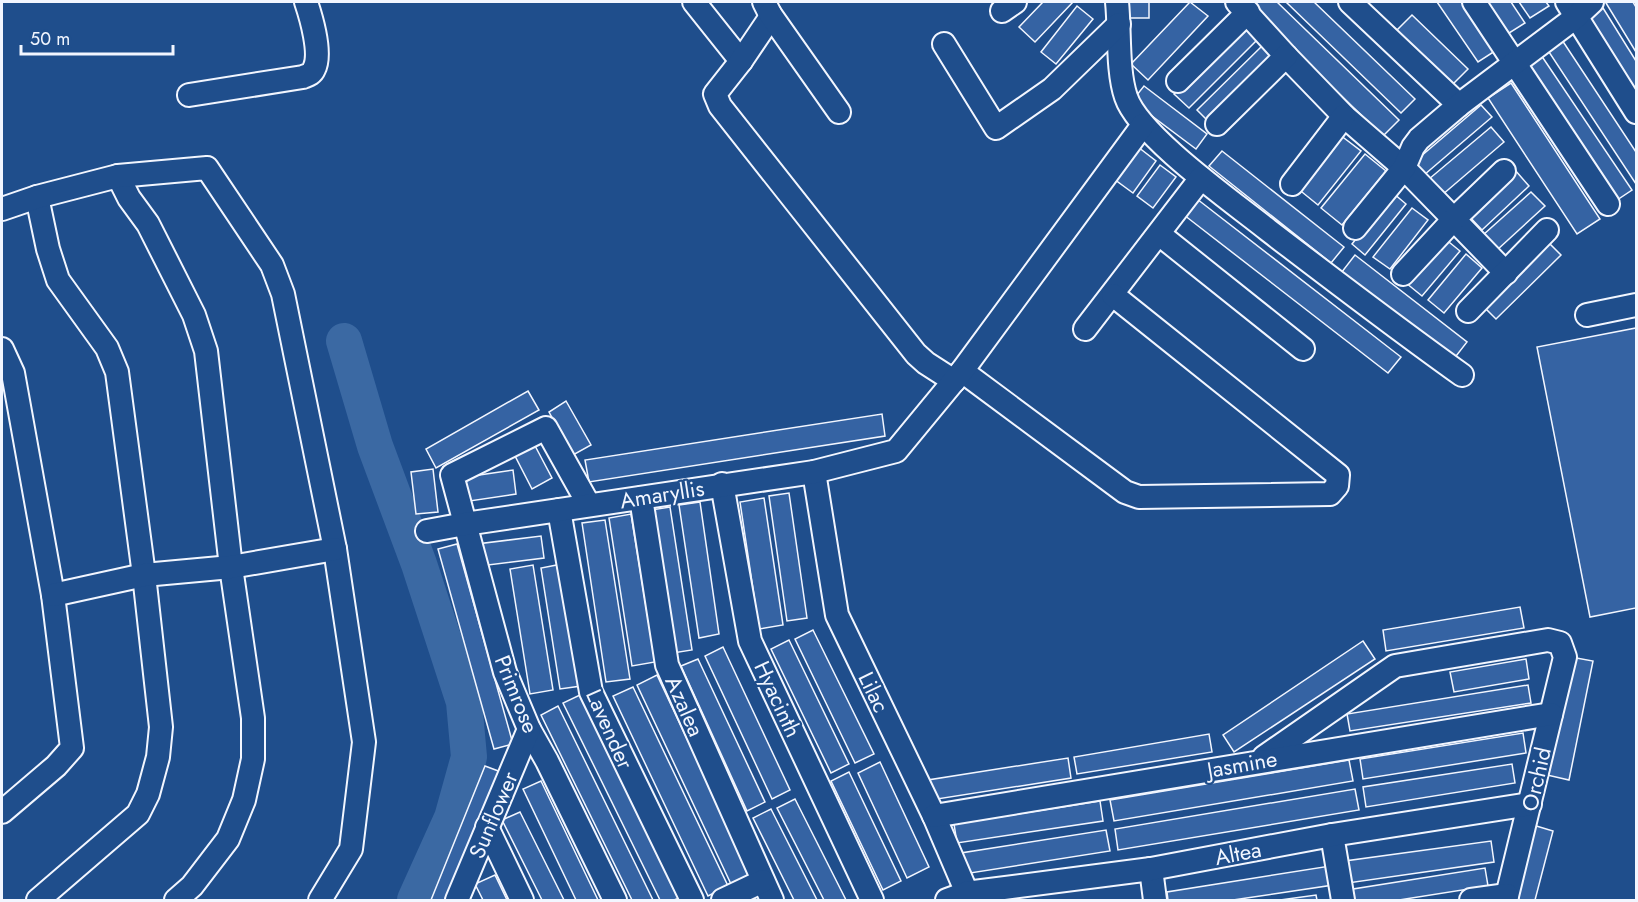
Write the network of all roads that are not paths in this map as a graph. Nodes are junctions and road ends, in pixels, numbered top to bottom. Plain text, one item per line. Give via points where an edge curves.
1 (306, 2) edge
2 (694, 2) edge
3 (1117, 2) edge
4 (1350, 2) edge
5 (1474, 2) edge
6 (1242, 7) edge
7 (1578, 7) edge
8 (767, 8) edge
9 (1119, 24) junction
10 (944, 44) dead end
11 (1286, 56) junction
12 (741, 61) junction
13 (1514, 63) junction
14 (1178, 81) dead end
15 (189, 94) dead end
16 (1459, 105) junction
17 (839, 112) dead end
18 (1636, 112) edge
19 (1344, 116) junction
20 (1217, 124) dead end
21 (1143, 126) junction
22 (1404, 168) junction
23 (1504, 171) dead end
24 (118, 176) junction
25 (1202, 178) junction
26 (1292, 184) dead end
27 (37, 197) junction
28 (1608, 204) dead end
29 (2, 210) edge
30 (1454, 219) junction
31 (1355, 228) dead end
32 (1547, 230) dead end
33 (1160, 234) junction
34 (1506, 273) junction
35 (1403, 274) dead end
36 (1113, 295) junction
37 (1636, 305) edge
38 (1468, 311) dead end
39 (1587, 315) dead end
40 (1085, 329) dead end
41 (2, 349) edge
42 (1303, 349) dead end
43 (1462, 375) dead end
44 (958, 376) junction
45 (814, 472) junction
46 (722, 484) junction
47 (640, 498) junction
48 (589, 505) junction
49 (560, 510) junction
50 (465, 524) junction
51 (427, 531) dead end
52 (335, 549) junction
53 (231, 567) junction
54 (144, 575) junction
55 (52, 595) junction
56 (1551, 714) junction
57 (529, 729) junction
58 (1258, 761) junction
59 (1530, 804) junction
60 (2, 812) edge
61 (934, 816) junction
62 (487, 826) junction
63 (1332, 835) junction
64 (1151, 869) junction
65 (767, 891) edge
66 (961, 898) edge
67 (1507, 898) edge
68 (38, 900) edge
69 (176, 900) edge
70 (320, 900) edge
71 (457, 900) edge
72 (522, 900) edge
73 (615, 900) edge
74 (692, 900) edge
75 (723, 900) edge
76 (872, 900) edge
77 (1155, 900) edge
78 (1343, 900) edge
79 (1471, 900) edge

1 - 15 street via 314,33 316,66 311,73
2 - 12 street
3 - 9 street
4 - 16 street
5 - 13 street
6 - 11 street
6 - 14 street
7 - 13 street
7 - 18 street
8 - 12 street via 768,21
8 - 17 street
9 - 10 street via 1052,89 996,128
9 - 21 street via 1126,98
11 - 19 street
11 - 20 street
12 - 44 street via 716,94 720,106 916,354 926,363
13 - 16 street
13 - 28 street
16 - 22 street via 1419,139
19 - 22 street
19 - 26 street
21 - 25 street
21 - 44 street
22 - 30 street
22 - 31 street
23 - 30 street
24 - 27 street
24 - 52 street via 207,168 272,264 283,294
24 - 53 street via 148,224 194,315 206,351
25 - 33 street
25 - 43 street
27 - 29 street
27 - 54 street via 58,280 107,348 117,372
30 - 34 street
30 - 35 street
32 - 34 street
33 - 36 street
33 - 42 street
34 - 38 street
36 - 40 street
36 - 44 street via 1338,476 1337,486 1330,494 1139,497 1125,492
37 - 39 street
41 - 55 street via 13,373
44 - 45 street, Amaryllis via 896,451
45 - 46 street, Amaryllis
45 - 61 street, Lilac via 837,615
46 - 47 street, Amaryllis
46 - 76 street, Hyacinth via 750,640
47 - 48 street, Amaryllis
47 - 65 street, Azalea via 667,665
48 - 49 street, Amaryllis
48 - 50 street, Primrose via 546,428 452,474
49 - 50 street, Amaryllis
49 - 74 street, Lavender via 591,692
50 - 51 street, Amaryllis
50 - 57 street, Primrose via 505,672
52 - 53 street
52 - 70 street via 364,742 351,849
53 - 54 street
53 - 69 street via 253,718 253,759 244,800 228,839 192,886
54 - 55 street
54 - 68 street via 161,727 148,794 138,814
55 - 60 street via 72,748
56 - 58 street, Jasmine
56 - 58 street, Orchid via 1565,657 1560,643 1548,640 1395,666
56 - 59 street, Orchid
57 - 62 street, Sunflower
57 - 73 street, Primrose
58 - 61 street, Jasmine
59 - 63 street, Altea
59 - 67 street, Orchid
61 - 66 street, Lilac
62 - 71 street, Sunflower
62 - 72 street
63 - 64 street, Altea
63 - 78 street
64 - 66 street, Altea
64 - 77 street
65 - 75 street
67 - 79 street

